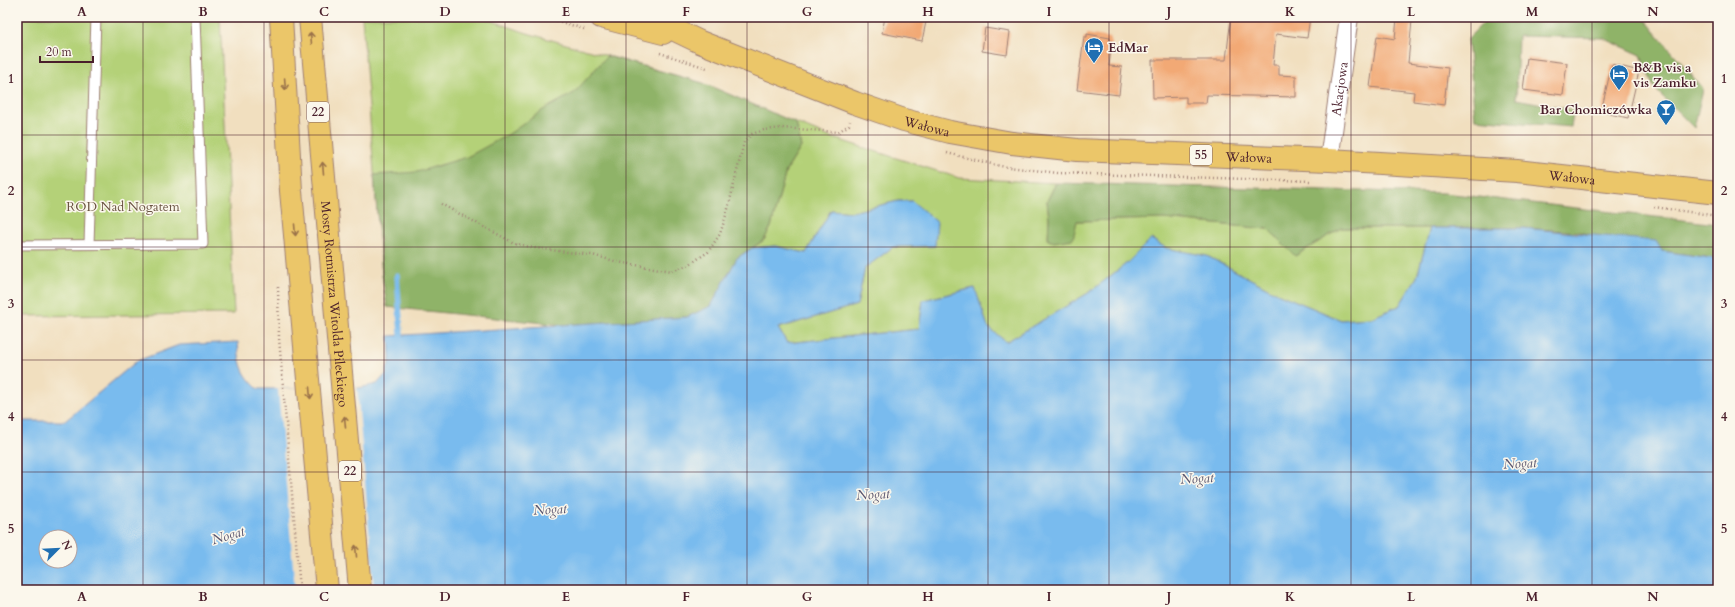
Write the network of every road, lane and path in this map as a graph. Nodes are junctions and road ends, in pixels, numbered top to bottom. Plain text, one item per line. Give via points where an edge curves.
1 (96, 17) edge
2 (195, 17) edge
3 (281, 17) edge
4 (310, 17) edge
5 (601, 17) edge
6 (648, 17) edge
7 (1349, 17) edge
8 (700, 42) junction
9 (855, 103) junction
10 (1329, 160) junction
11 (1718, 194) edge
12 (441, 204) dead end
13 (89, 244) junction
14 (17, 245) edge
15 (280, 355) dead end
16 (300, 590) edge
17 (327, 590) edge
18 (360, 590) edge

1 - 13 lane
2 - 13 lane via 203,244
3 -> 17 main road via 292,191
18 -> 4 main road, Mosty Rotmistrza Witolda Pileckiego / 22
5 - 8 main road, Wałowa / 55
6 - 8 main road, Wałowa / 55
7 - 10 street, Akacjowa
8 - 9 main road, Wałowa / 55
9 - 10 main road, Wałowa / 55 via 950,132 1012,143 1077,150
9 - 12 path via 849,125 838,132 782,128 752,134 744,142 720,234 708,252 690,264 672,271 514,243
10 - 11 main road, Wałowa / 55 via 1517,171
13 - 14 lane
15 - 16 path

